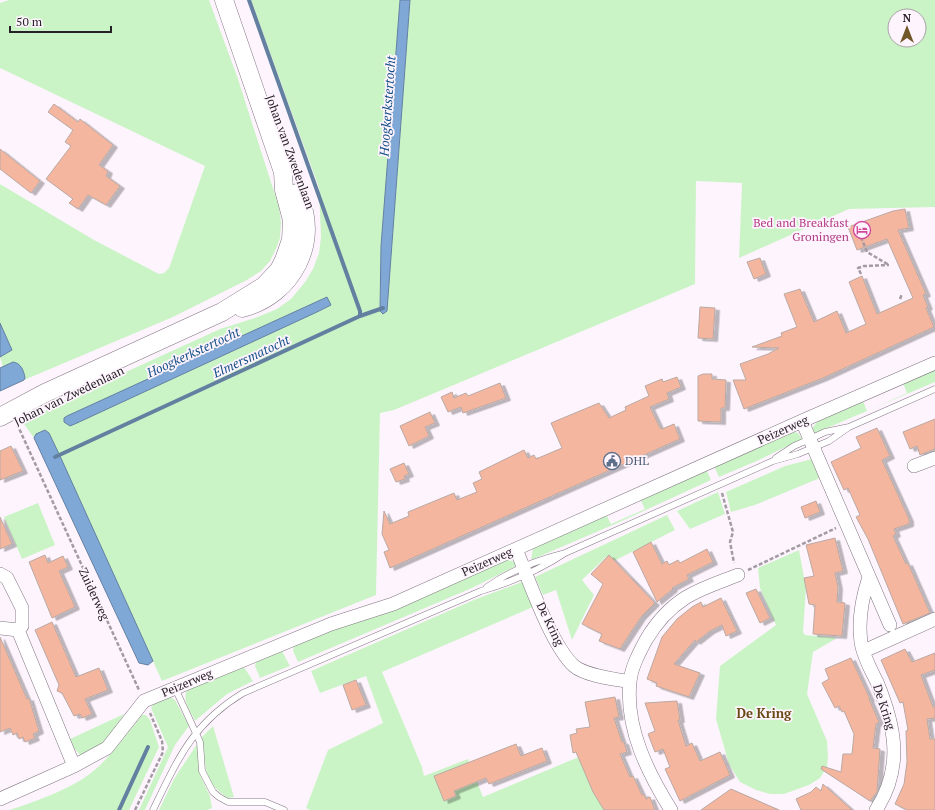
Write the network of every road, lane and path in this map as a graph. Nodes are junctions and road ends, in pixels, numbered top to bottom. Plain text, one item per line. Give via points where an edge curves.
1 (224, 0) edge
2 (861, 237) dead end
3 (861, 274) dead end
4 (902, 294) dead end
5 (900, 299) dead end
6 (935, 364) edge
7 (935, 389) edge
8 (21, 420) dead end
9 (802, 421) junction
10 (9, 422) edge
11 (849, 427) junction
12 (812, 443) junction
13 (935, 458) edge
14 (773, 461) junction
15 (914, 466) dead end
16 (718, 485) junction
17 (847, 522) junction
18 (516, 549) junction
19 (565, 553) junction
20 (525, 571) junction
21 (0, 574) edge
22 (738, 575) junction
23 (869, 577) junction
24 (481, 591) junction
25 (935, 619) edge
26 (890, 625) dead end
27 (0, 628) edge
28 (18, 630) junction
29 (864, 651) junction
30 (630, 682) junction
31 (175, 687) junction
32 (144, 700) junction
33 (196, 732) junction
34 (74, 766) junction
35 (0, 799) edge
36 (136, 810) edge
37 (153, 810) edge
38 (284, 810) edge
39 (671, 810) edge
40 (876, 810) edge

1 - 10 main road, Johan van Zwedenlaan via 283,172 284,190 292,220 291,240 279,270 264,286 222,312 45,393
2 - 3 path via 867,252 890,265 864,266 858,268
4 - 5 path
6 - 9 street, Peizerweg
7 - 11 lane, Peizerweg
8 - 10 path, Johan van Zwedenlaan
9 - 12 street
9 - 18 street, Peizerweg
10 - 32 path, Zuiderweg
11 - 12 lane, Peizerweg via 825,432
11 - 12 lane, Peizerweg via 830,441
12 - 14 lane, Peizerweg via 798,454
12 - 14 lane, Peizerweg via 794,446
12 - 17 street
13 - 15 street
14 - 16 lane, Peizerweg
16 - 19 lane, Peizerweg
16 - 22 path via 733,532 730,542
17 - 22 path
17 - 23 street
18 - 20 street, De Kring
18 - 31 street, Peizerweg via 393,604 331,624
19 - 20 lane, Peizerweg via 542,568
19 - 20 lane, Peizerweg via 538,559
20 - 24 lane, Peizerweg via 512,582
20 - 24 lane, Peizerweg via 508,573
20 - 30 street, De Kring via 554,639 575,667 591,674
21 - 28 street via 7,578 22,608 22,626
22 - 30 street via 685,598 664,615 638,655
23 - 26 street
23 - 29 street, De Kring via 861,600 861,642
24 - 33 lane, Peizerweg via 243,693 218,709
25 - 29 street
27 - 28 street
28 - 34 street
29 - 40 street, De Kring via 886,705 894,747 891,778 883,800
30 - 39 street via 630,712 636,737 658,789
31 - 32 street, Peizerweg
31 - 33 lane
32 - 34 street via 107,748
32 - 36 path via 164,748
33 - 37 lane, Peizerweg via 177,762
33 - 38 lane via 201,747 205,779 219,797 228,802 265,802
34 - 35 street

